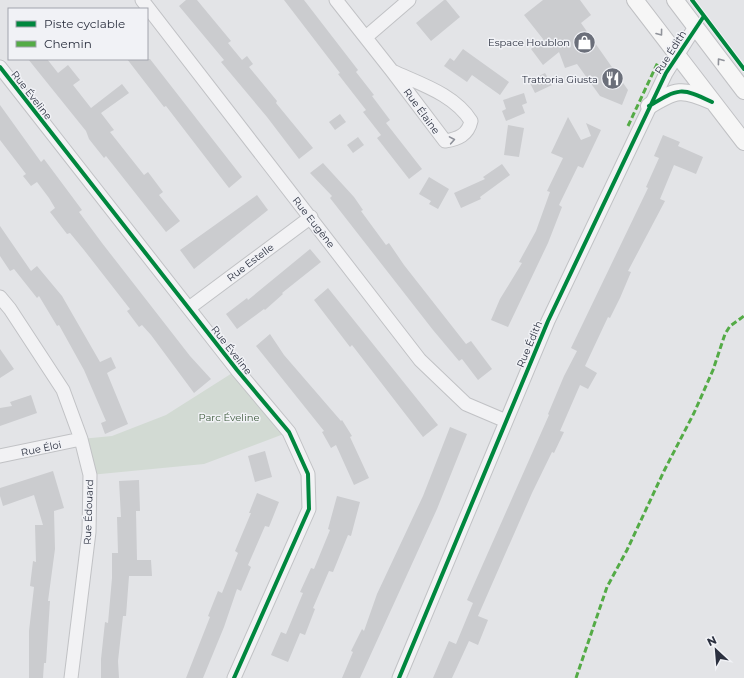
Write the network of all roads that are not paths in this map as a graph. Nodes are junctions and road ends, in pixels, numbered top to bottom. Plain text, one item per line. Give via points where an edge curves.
1 (142, 0) edge
2 (336, 0) edge
3 (409, 0) edge
4 (635, 0) edge
5 (675, 0) edge
6 (695, 27) junction
7 (366, 37) junction
8 (676, 55) junction
9 (0, 67) edge
10 (392, 71) junction
11 (744, 91) edge
12 (712, 102) junction
13 (650, 106) junction
14 (744, 142) edge
15 (311, 217) junction
16 (0, 297) edge
17 (189, 308) junction
18 (506, 421) junction
19 (81, 439) junction
20 (0, 456) edge
21 (71, 678) edge
22 (234, 678) edge
23 (399, 678) edge

1 - 15 street, Rue Eugène
2 - 7 street, Rue Élaine
3 - 7 street
4 -> 8 main road
5 - 6 main road
6 - 8 street, Rue Édith
11 -> 6 main road
7 - 10 street, Rue Élaine
8 - 12 main road
8 - 13 street, Rue Édith
9 - 17 street, Rue Éveline
10 -> 10 street, Rue Élaine via 445,141 458,139 470,127 471,121 463,109 440,93
12 - 13 main road via 690,92 680,91
12 - 14 main road
13 - 18 street, Rue Édith via 548,321
15 - 17 street, Rue Estelle
15 - 18 street, Rue Eugène via 420,360 466,404
16 - 19 street, Rue Édouard via 63,390
17 - 22 street, Rue Éveline via 289,432 308,474 309,509
18 - 23 street, Rue Édith
19 - 20 street, Rue Éloi
19 - 21 street, Rue Édouard via 90,475 89,532

